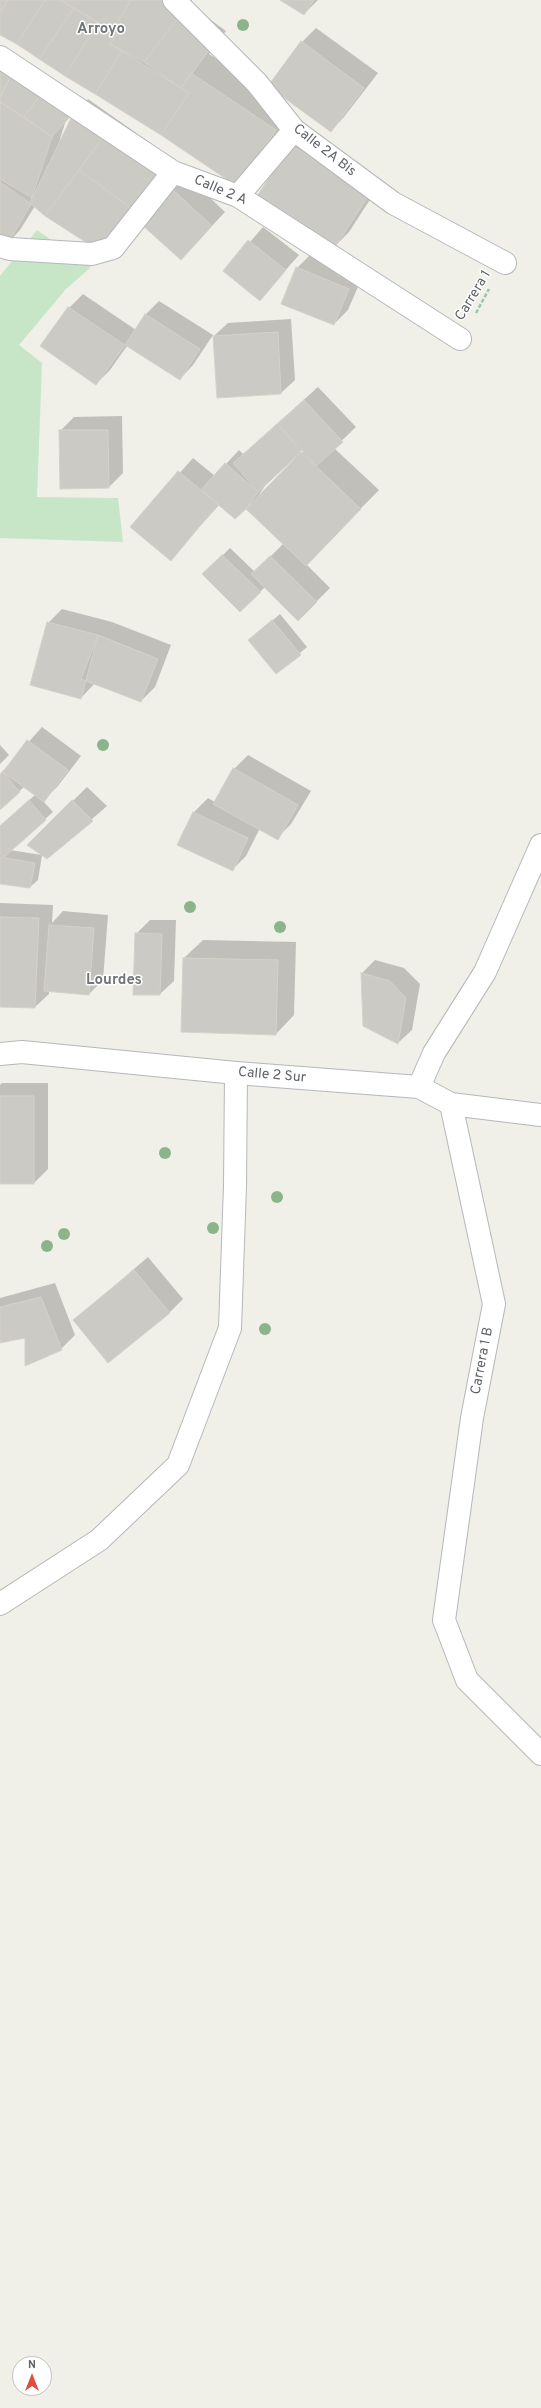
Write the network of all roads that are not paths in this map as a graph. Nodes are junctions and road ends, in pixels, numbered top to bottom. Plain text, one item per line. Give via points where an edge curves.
1 (174, 0) edge
2 (0, 57) edge
3 (294, 130) junction
4 (173, 172) junction
5 (238, 196) junction
6 (0, 246) edge
7 (505, 263) road end
8 (460, 339) road end
9 (541, 845) edge
10 (0, 1054) edge
11 (236, 1073) junction
12 (419, 1087) junction
13 (451, 1104) junction
14 (541, 1115) edge
15 (0, 1604) edge
16 (541, 1754) edge

1 - 3 street, Calle 2A Bis via 257,83
2 - 4 street, Calle 2 A
3 - 5 street
3 - 7 street, Calle 2A Bis via 392,203
4 - 5 street, Calle 2 A
4 - 6 street via 113,248 92,254 10,249
5 - 8 street, Calle 2 A
9 - 12 street via 485,972 434,1053
10 - 11 street, Calle 2 Sur via 22,1052
11 - 12 street, Calle 2 Sur
11 - 15 street via 230,1328 178,1466 99,1540
12 - 13 street, Calle 2 Sur
13 - 14 street, Calle 2 Sur
13 - 16 street, Carrera 1 B via 494,1304 472,1418 444,1620 467,1680

